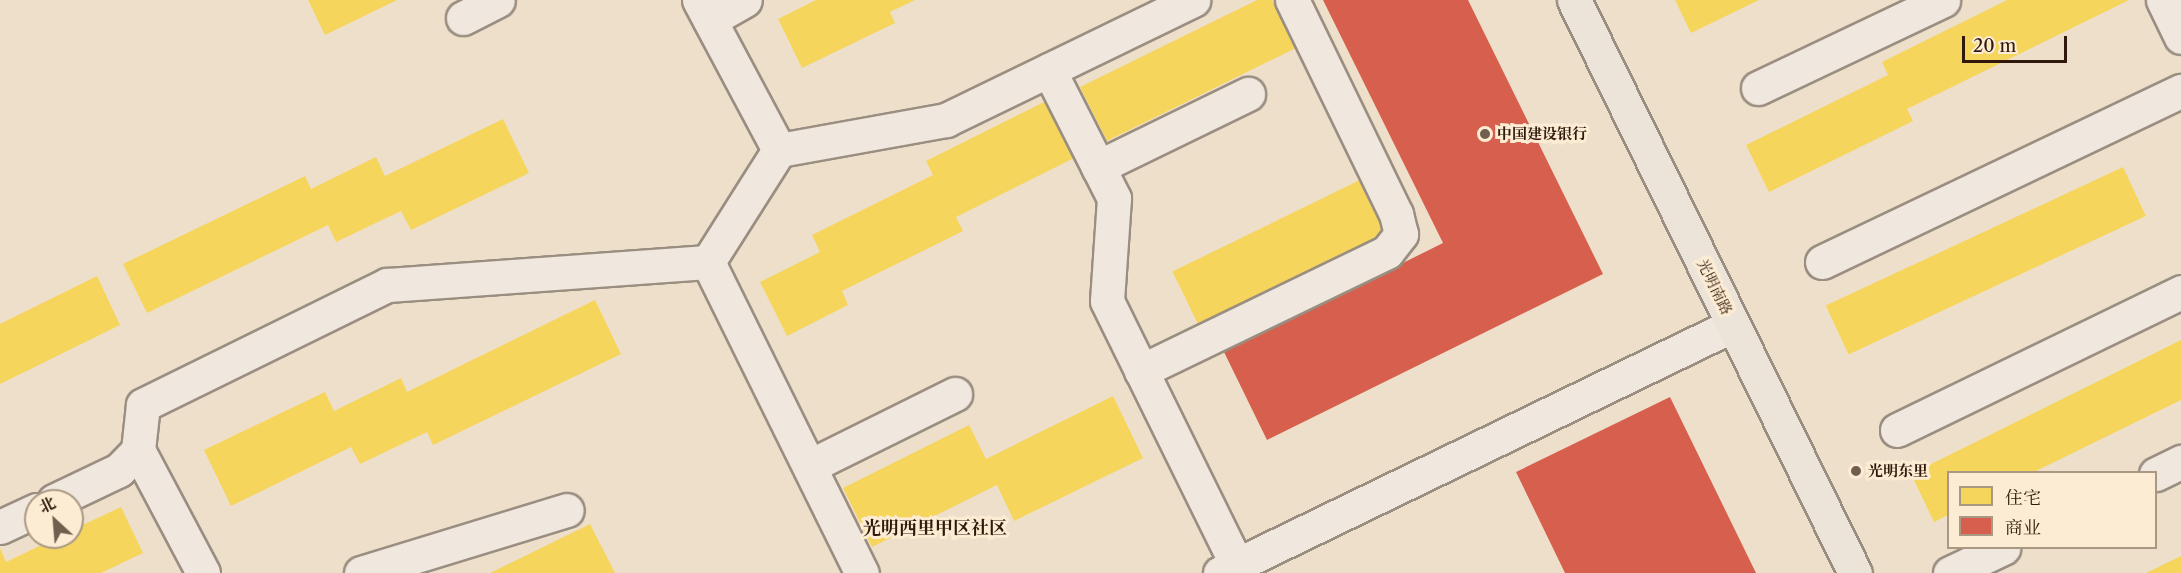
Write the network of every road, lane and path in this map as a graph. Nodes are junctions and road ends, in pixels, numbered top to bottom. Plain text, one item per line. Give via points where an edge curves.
1 (498, 0) edge
2 (745, 0) edge
3 (1192, 0) edge
4 (1292, 0) edge
5 (1574, 0) edge
6 (1943, 0) edge
7 (2163, 0) edge
8 (705, 10) edge
9 (464, 18) dead end
10 (2181, 37) edge
11 (1049, 70) junction
12 (1758, 88) dead end
13 (2181, 91) edge
14 (1248, 94) dead end
15 (779, 150) junction
16 (1098, 167) junction
17 (708, 262) junction
18 (1822, 262) dead end
19 (2181, 292) edge
20 (1733, 325) junction
21 (1141, 371) junction
22 (955, 394) dead end
23 (1897, 430) dead end
24 (138, 450) junction
25 (2181, 462) edge
26 (810, 466) junction
27 (2157, 474) edge
28 (79, 489) edge
29 (567, 510) dead end
30 (24, 516) edge
31 (0, 527) edge
32 (2001, 549) edge
33 (1231, 570) edge
34 (203, 573) edge
35 (361, 573) edge
36 (862, 573) edge
37 (1855, 573) edge
38 (1950, 573) edge

1 - 9 street
2 - 8 street
3 - 11 street
4 - 21 street via 1396,214 1401,234 1387,252
5 - 20 main road, 光明南路
6 - 12 street
7 - 10 street
8 - 15 street
11 - 15 street via 946,120
11 - 16 street
13 - 18 street
14 - 16 street
15 - 17 street
16 - 21 street via 1114,198 1107,301
17 - 24 street via 387,285 143,405
17 - 26 street
19 - 23 street
20 - 33 street
20 - 37 main road, 光明南路
21 - 33 street
22 - 26 street
24 - 28 street via 119,470
24 - 34 street
25 - 27 street
26 - 36 street
29 - 35 street
30 - 31 street
32 - 38 street

